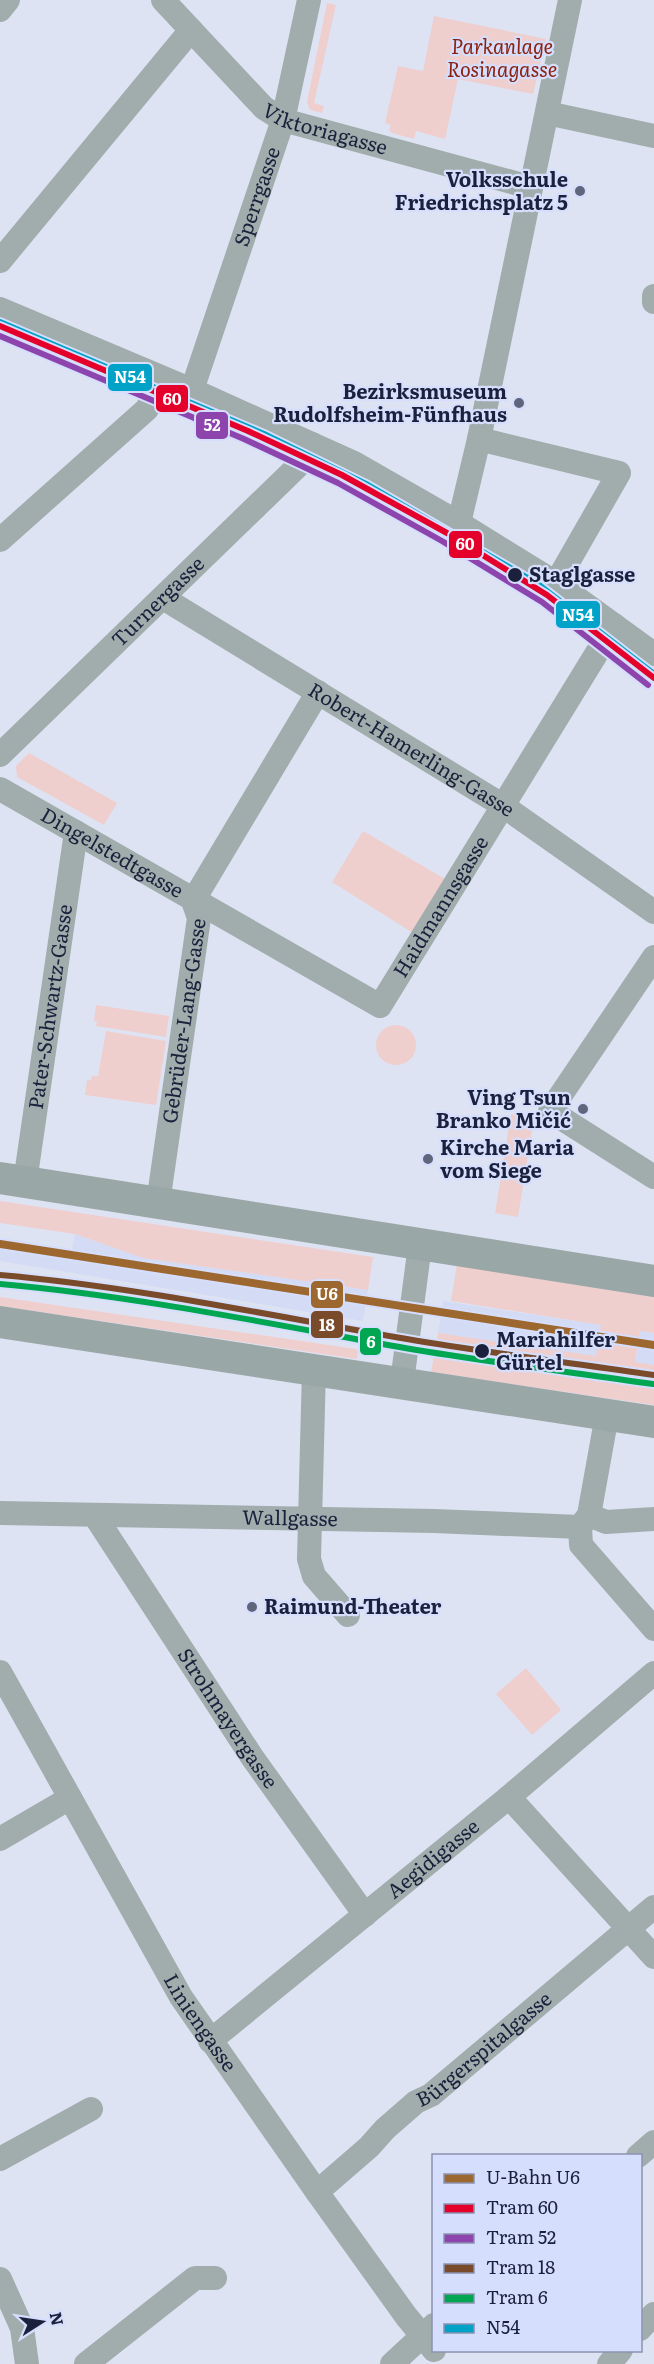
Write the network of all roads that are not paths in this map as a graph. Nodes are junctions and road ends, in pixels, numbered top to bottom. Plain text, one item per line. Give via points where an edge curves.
1 (8, 0) edge
2 (163, 0) edge
3 (309, 0) edge
4 (570, 0) edge
5 (0, 10) edge
6 (191, 30) junction
7 (547, 113) junction
8 (284, 120) junction
9 (654, 136) edge
10 (528, 198) junction
11 (0, 261) edge
12 (0, 309) edge
13 (148, 373) junction
14 (192, 390) junction
15 (479, 439) junction
16 (312, 444) junction
17 (459, 523) junction
18 (0, 540) edge
19 (556, 583) junction
20 (162, 598) junction
21 (614, 625) junction
22 (654, 654) edge
23 (318, 692) junction
24 (0, 755) edge
25 (0, 789) edge
26 (502, 805) junction
27 (76, 832) junction
28 (193, 901) junction
29 (654, 912) edge
30 (654, 957) edge
31 (380, 1006) joint
32 (654, 1177) edge
33 (12, 1180) edge
34 (158, 1203) junction
35 (420, 1245) junction
36 (654, 1281) edge
37 (0, 1322) edge
38 (314, 1369) junction
39 (402, 1382) junction
40 (607, 1415) junction
41 (654, 1422) edge
42 (0, 1513) edge
43 (95, 1516) junction
44 (310, 1519) junction
45 (654, 1519) edge
46 (585, 1521) junction
47 (348, 1615) dead end
48 (654, 1629) edge
49 (0, 1672) edge
50 (654, 1673) edge
51 (509, 1797) junction
52 (70, 1798) junction
53 (0, 1839) edge
54 (654, 1907) edge
55 (365, 1915) junction
56 (628, 1928) junction
57 (654, 1957) edge
58 (210, 2041) junction
59 (91, 2109) dead end
60 (654, 2142) edge
61 (640, 2154) edge
62 (0, 2159) edge
63 (317, 2192) junction
64 (214, 2278) dead end
65 (0, 2279) edge
66 (654, 2314) edge
67 (642, 2327) edge
68 (431, 2340) edge
69 (619, 2352) edge
70 (27, 2364) edge
71 (86, 2364) edge
72 (392, 2364) edge
73 (609, 2364) edge

1 - 5 street
2 - 6 street, Viktoriagasse
3 - 8 street, Sperrgasse
4 - 7 street
6 - 8 street, Viktoriagasse via 264,108
6 - 11 street
7 - 9 street
7 - 10 street
8 - 10 street, Viktoriagasse
8 - 14 street, Sperrgasse
10 - 15 street
12 - 13 street
13 - 14 street
13 - 18 street via 152,398 147,409
14 - 16 street
15 - 17 street
15 - 19 street via 619,473
16 - 17 street via 354,463
16 - 20 street, Turnergasse via 301,463
17 - 19 street
19 - 21 street
20 - 23 street, Robert-Hamerling-Gasse
20 - 24 street, Turnergasse
21 - 22 street
21 - 26 street, Haidmannsgasse
23 - 26 street, Robert-Hamerling-Gasse
23 - 28 street, Gebrüder-Lang-Gasse
25 - 27 street, Dingelstedtgasse
26 - 29 street, Robert-Hamerling-Gasse
26 - 31 street, Haidmannsgasse
27 - 28 street, Dingelstedtgasse
27 - 33 street, Pater-Schwartz-Gasse
28 - 31 street, Dingelstedtgasse
28 - 34 street, Gebrüder-Lang-Gasse via 199,918
30 - 32 street via 550,1111
33 - 34 main road
34 - 35 main road
35 - 36 main road
35 - 39 street
37 - 38 main road
38 - 39 main road
38 - 44 street
39 - 40 main road
40 - 41 main road
40 - 46 street
42 - 43 street, Wallgasse
43 - 44 street, Wallgasse
43 - 55 street, Strohmayergasse via 252,1756
44 - 46 street, Wallgasse
44 - 47 street via 309,1559 314,1576
45 - 46 street, Wallgasse
46 - 48 street via 581,1545
49 - 52 street, Liniengasse
50 - 51 street, Aegidigasse
51 - 55 street, Aegidigasse
51 - 56 street
52 - 53 street
52 - 58 street, Liniengasse
54 - 56 street, Bürgerspitalgasse
55 - 58 street, Aegidigasse
56 - 57 street
56 - 63 street, Bürgerspitalgasse via 431,2095 393,2122
58 - 63 street, Liniengasse
59 - 62 street
60 - 61 street
63 - 68 street, Liniengasse
64 - 71 street via 195,2278
65 - 70 street via 16,2312
66 - 67 street
68 - 72 street
69 - 73 street

